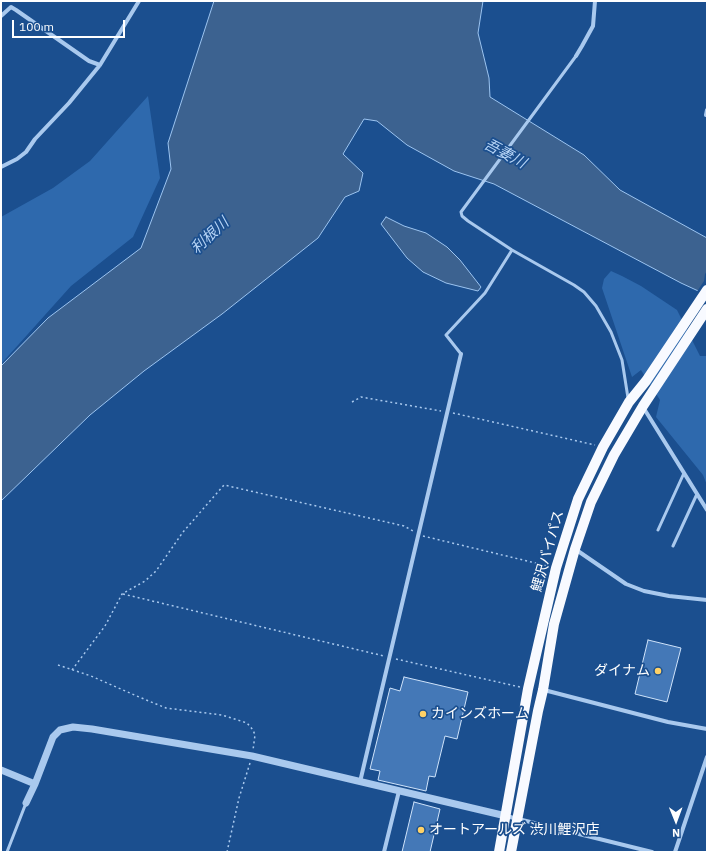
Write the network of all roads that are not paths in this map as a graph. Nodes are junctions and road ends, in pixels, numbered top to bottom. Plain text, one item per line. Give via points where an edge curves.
1 (139, 1) edge
2 (595, 1) edge
3 (1, 16) edge
4 (576, 56) joint
5 (100, 65) junction
6 (1, 167) edge
7 (512, 250) junction
8 (707, 290) edge
9 (707, 308) edge
10 (461, 354) joint
11 (629, 402) junction
12 (643, 406) junction
13 (684, 472) junction
14 (697, 494) junction
15 (707, 510) edge
16 (658, 530) dead end
17 (673, 546) dead end
18 (575, 549) junction
19 (707, 600) edge
20 (543, 690) junction
21 (707, 729) edge
22 (707, 757) edge
23 (706, 765) edge
24 (1, 770) edge
25 (360, 782) junction
26 (35, 784) junction
27 (399, 791) junction
28 (26, 803) joint
29 (506, 816) junction
30 (517, 819) junction
31 (8, 852) edge
32 (384, 852) edge
33 (499, 852) edge
34 (511, 852) edge
35 (652, 852) edge
36 (675, 852) edge

1 - 5 street
2 - 4 street via 593,26
3 - 5 street via 11,8 16,10 89,61
4 - 7 lane via 461,212 468,221
5 - 6 street via 26,152
7 - 10 lane via 485,293 446,335
7 - 11 lane via 574,285 596,306 611,332 622,360
8 - 11 highway, 鯉沢バイパス
9 - 12 highway, 鯉沢バイパス
10 - 25 street
11 - 29 highway, 鯉沢バイパス via 603,447 578,499 556,568 528,689
12 - 13 street
12 - 18 highway, 鯉沢バイパス via 614,455 591,502
13 - 14 street
13 - 16 lane
14 - 15 street
14 - 17 lane
18 - 19 street via 626,584 644,591
18 - 20 highway, 鯉沢バイパス via 554,624
20 - 21 street via 668,722
20 - 30 highway, 鯉沢バイパス
22 - 23 street
23 - 36 street
24 - 26 street
25 - 26 street via 252,756 92,728 73,727 60,730 53,737
25 - 27 street
26 - 28 street
27 - 29 street
27 - 32 street
28 - 31 lane
29 - 30 street
29 - 33 highway, 鯉沢バイパス
30 - 34 highway, 鯉沢バイパス
30 - 35 street

